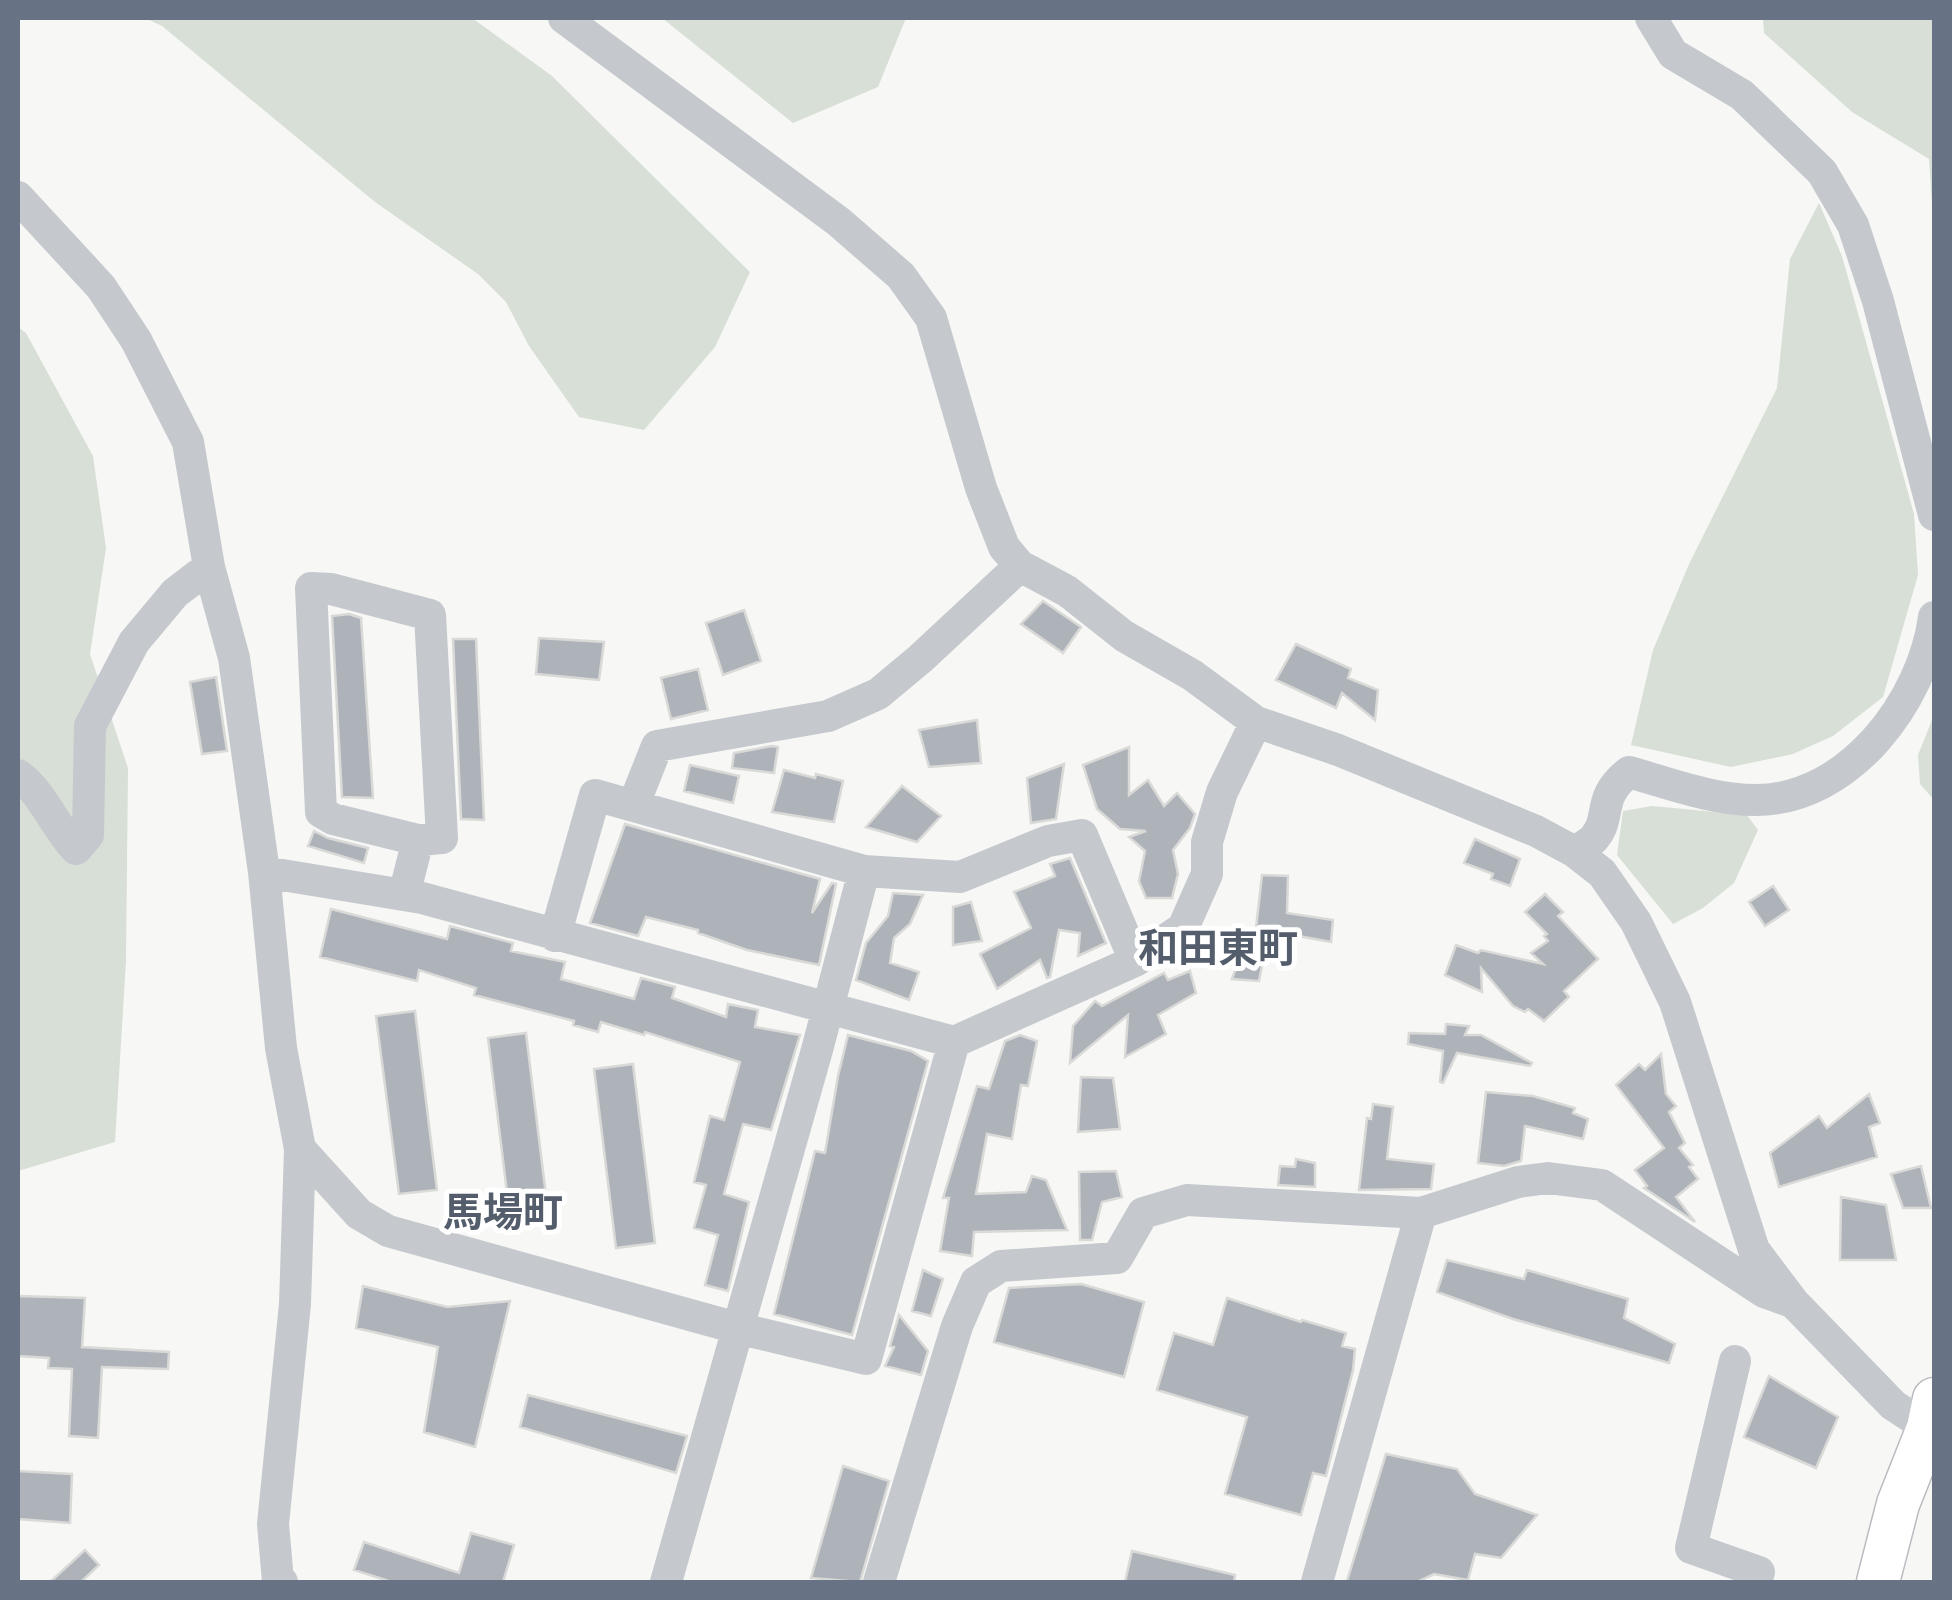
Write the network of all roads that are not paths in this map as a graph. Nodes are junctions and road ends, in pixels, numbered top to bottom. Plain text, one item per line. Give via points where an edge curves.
1 (564, 18) edge
2 (1651, 18) edge
3 (18, 198) edge
4 (1934, 515) edge
5 (1020, 566) junction
6 (209, 568) junction
7 (1934, 617) edge
8 (1256, 722) junction
9 (18, 775) edge
10 (634, 804) junction
11 (418, 840) junction
12 (1574, 852) junction
13 (864, 871) junction
14 (264, 872) junction
15 (404, 895) junction
16 (555, 936) junction
17 (1135, 960) junction
18 (828, 1008) junction
19 (954, 1042) junction
20 (300, 1149) junction
21 (1422, 1214) junction
22 (1794, 1303) junction
23 (737, 1328) junction
24 (1735, 1361) dead end
25 (1931, 1414) edge
26 (282, 1582) edge
27 (666, 1582) edge
28 (879, 1582) edge
29 (1317, 1582) edge
30 (1756, 1582) edge
31 (1878, 1582) edge

1 - 5 street via 902,276 931,318 980,488 1004,548
2 - 4 street via 1674,54 1742,95 1822,172 1853,225
3 - 6 street via 101,286 136,340 188,442
5 - 8 street via 1068,591
5 - 10 street via 878,694 828,716 656,746
6 - 9 street via 175,593 134,642 90,726 83,845 76,849 64,837
6 - 14 street via 234,658
7 - 12 street via 1922,669 1901,707 1831,778 1758,800 1629,772 1607,797 1596,836
8 - 12 street via 1356,757
8 - 17 street via 1222,792 1207,842 1207,874 1184,928
10 - 13 street
10 - 16 street via 595,794
11 - 11 street via 321,812 311,588 430,615 442,838
11 - 15 street
12 - 22 street via 1602,873 1656,960 1754,1250
13 - 17 street via 960,877 1048,841 1082,835
13 - 18 street
14 - 15 street
14 - 20 street via 279,1032
15 - 16 street
16 - 18 street
17 - 19 street
18 - 19 street
18 - 23 street
19 - 23 street via 866,1359
20 - 23 street via 359,1214 388,1232
20 - 26 street via 295,1304 272,1524
21 - 22 street via 1518,1182 1548,1178 1602,1186 1764,1292
21 - 28 street via 1187,1200 1143,1213 1117,1258 1001,1266 976,1282 944,1364
21 - 29 street
22 - 25 street via 1893,1405
23 - 27 street
24 - 30 street via 1691,1548 1758,1572
25 - 31 main road

